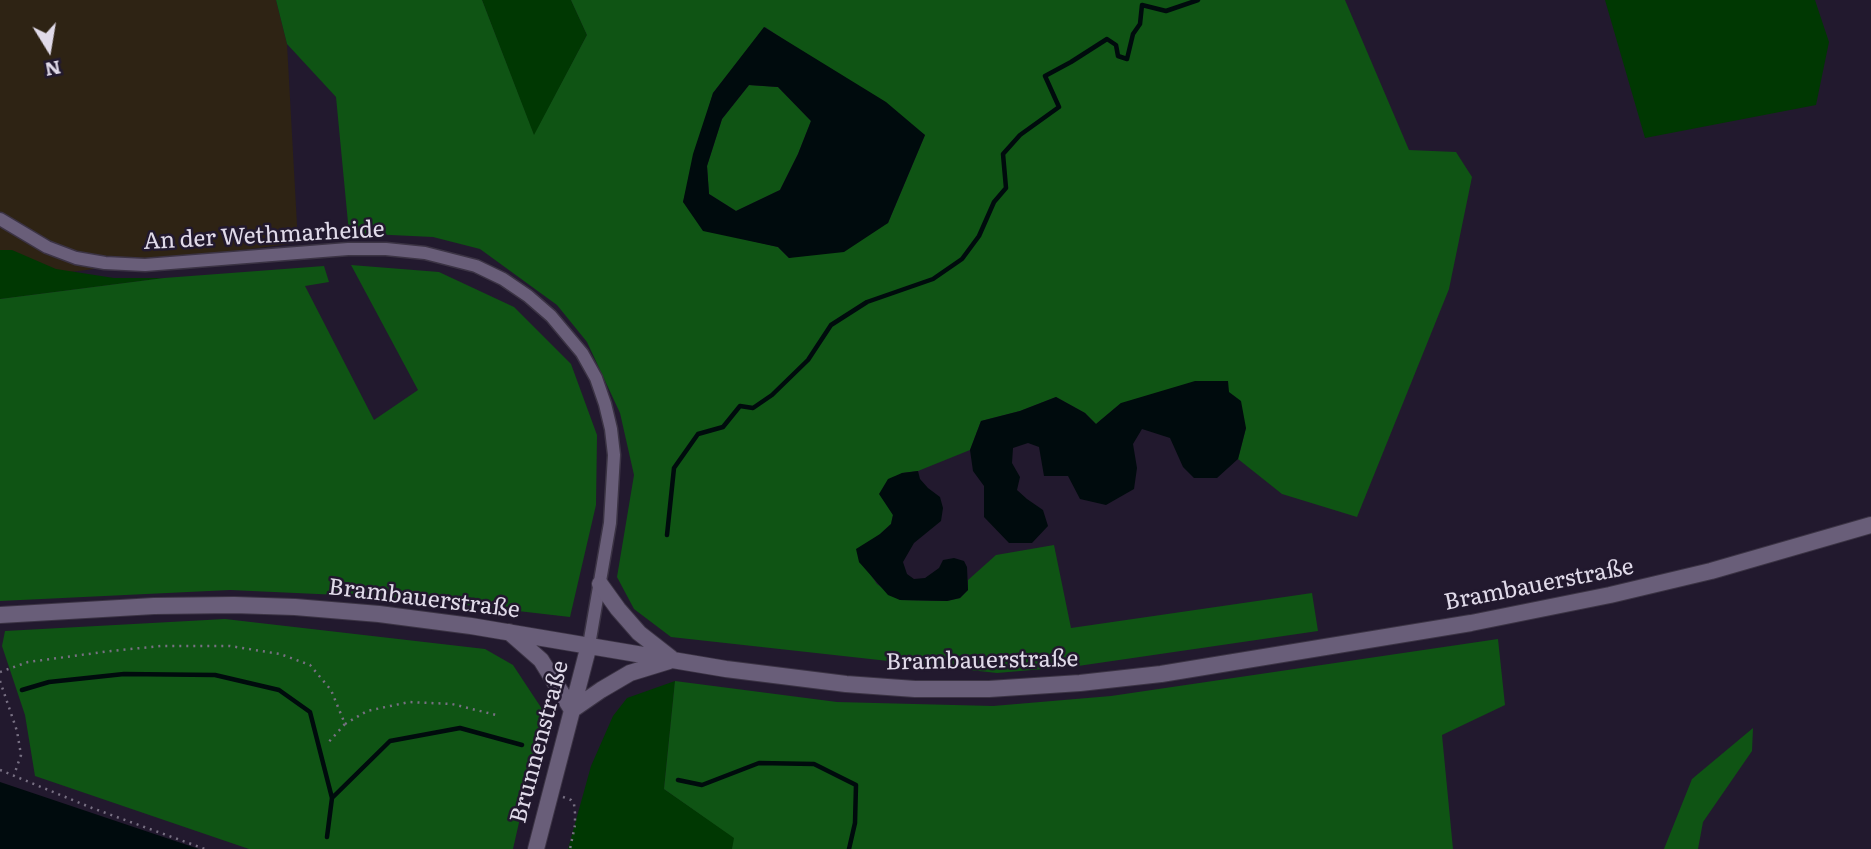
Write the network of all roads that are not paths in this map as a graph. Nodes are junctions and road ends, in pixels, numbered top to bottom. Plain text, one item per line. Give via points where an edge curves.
1 (0, 220) edge
2 (1871, 525) edge
3 (600, 584) junction
4 (0, 615) edge
5 (509, 632) junction
6 (589, 645) junction
7 (673, 660) junction
8 (572, 710) junction
9 (536, 849) edge

1 - 3 street, An der Wethmarheide via 47,247 105,263 145,265 348,248 386,249 449,258 503,279 567,334 596,378 605,404 614,455 611,523
2 - 7 main road, Brambauerstraße via 1610,595 1161,674 989,689 915,689
3 - 6 street, An der Wethmarheide
3 - 7 main road via 639,633
4 - 5 main road, Brambauerstraße via 154,606 295,607
5 - 6 main road, Brambauerstraße
5 - 8 main road via 541,660
6 - 7 main road, Brambauerstraße
6 - 8 main road, Brunnenstraße
7 - 8 main road via 630,673
8 - 9 main road, Brunnenstraße

